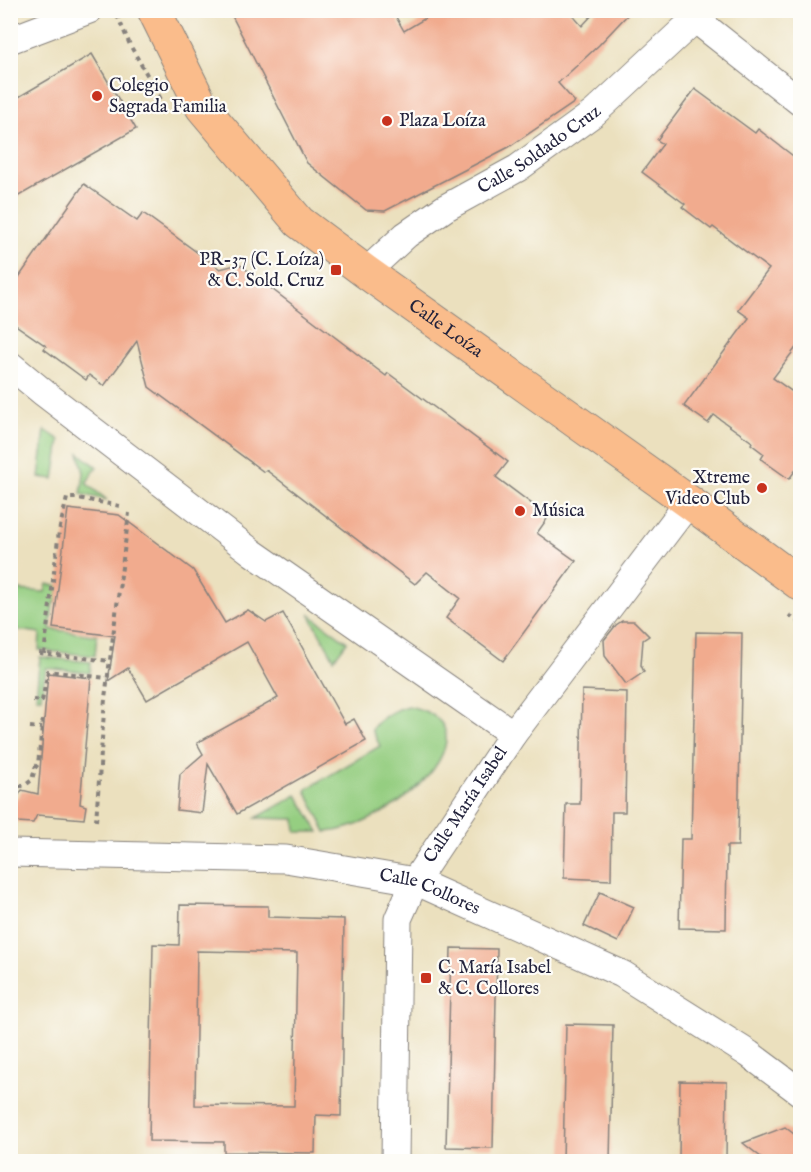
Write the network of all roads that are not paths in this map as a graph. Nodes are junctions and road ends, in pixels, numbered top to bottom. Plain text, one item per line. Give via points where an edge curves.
1 (88, 10) edge
2 (154, 10) edge
3 (698, 15) edge
4 (10, 40) edge
5 (801, 102) edge
6 (366, 272) junction
7 (10, 365) edge
8 (689, 502) junction
9 (801, 584) edge
10 (513, 734) junction
11 (10, 853) edge
12 (415, 882) junction
13 (801, 1092) edge
14 (395, 1161) edge

1 - 4 street
2 - 6 main road, Calle Loíza via 202,106 299,222
3 - 5 street
3 - 6 street, Calle Soldado Cruz via 594,114 518,168 445,208 406,235
6 - 8 main road, Calle Loíza
7 - 10 street via 253,553
8 - 9 main road, Calle Loíza
8 - 10 street, Calle María Isabel
10 - 12 street, Calle María Isabel
11 - 12 street, Calle Collores via 286,859
12 - 13 street, Calle Collores via 622,974 749,1054
12 - 14 street, Calle María Isabel via 398,919

